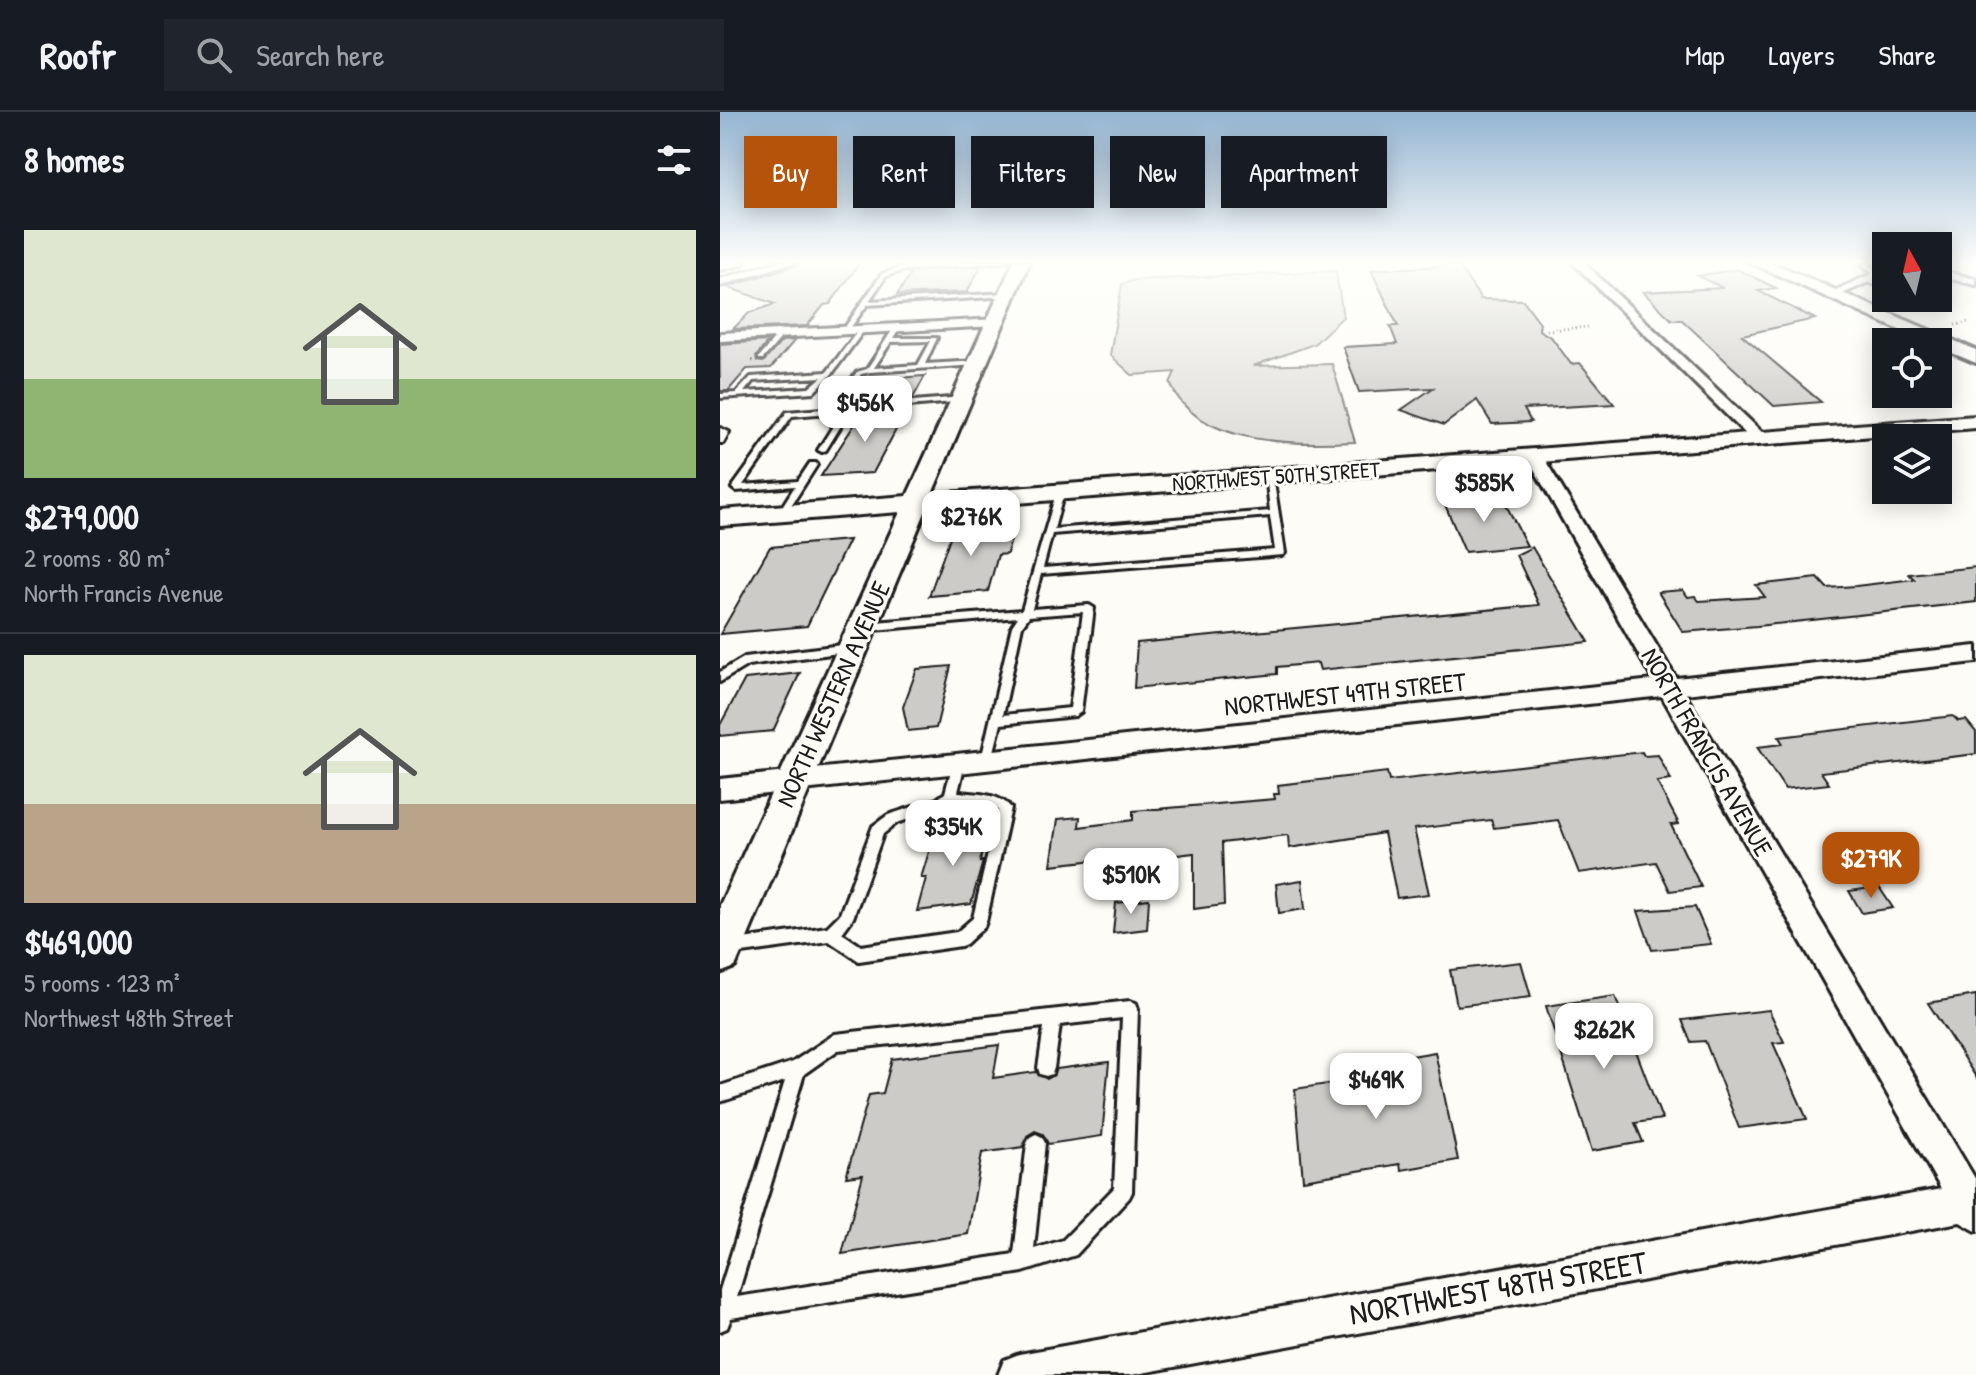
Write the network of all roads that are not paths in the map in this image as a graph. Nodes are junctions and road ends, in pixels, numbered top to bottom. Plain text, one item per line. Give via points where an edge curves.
1 (853, 320) edge
2 (1637, 320) edge
3 (1892, 320) edge
4 (995, 322) joint
5 (897, 327) junction
6 (862, 329) junction
7 (846, 330) junction
8 (781, 334) junction
9 (720, 337) edge
10 (889, 340) junction
11 (1976, 357) edge
12 (978, 363) junction
13 (920, 367) junction
14 (869, 370) junction
15 (829, 374) junction
16 (751, 379) junction
17 (848, 389) dead end
18 (738, 395) junction
19 (720, 396) edge
20 (963, 399) junction
21 (849, 407) junction
22 (1976, 422) edge
23 (720, 430) edge
24 (1759, 438) junction
25 (720, 441) edge
26 (822, 450) dead end
27 (1534, 455) junction
28 (813, 465) dead end
29 (1269, 476) junction
30 (801, 483) junction
31 (1060, 492) junction
32 (919, 503) junction
33 (782, 513) junction
34 (1274, 513) junction
35 (720, 518) edge
36 (1049, 532) junction
37 (1037, 571) junction
38 (1026, 613) junction
39 (858, 638) junction
40 (1976, 654) edge
41 (720, 678) edge
42 (1671, 688) junction
43 (996, 720) junction
44 (987, 760) junction
45 (959, 763) junction
46 (794, 780) junction
47 (720, 789) edge
48 (951, 796) junction
49 (831, 934) junction
50 (721, 950) edge
51 (1053, 1018) junction
52 (1046, 1068) dead end
53 (797, 1069) junction
54 (720, 1094) edge
55 (1036, 1143) dead end
56 (1974, 1206) edge
57 (1023, 1262) junction
58 (722, 1315) edge
59 (1019, 1375) edge

1 - 7 lane
2 - 24 street
3 - 11 main road
4 - 5 street
4 - 12 main road, NORTH WESTERN AVENUE
5 - 6 street
5 - 10 lane
6 - 7 street
6 - 15 lane
7 - 8 street
8 - 9 street
8 - 16 lane
10 - 13 lane via 935,339
10 - 14 lane
12 - 13 lane
12 - 20 main road, NORTH WESTERN AVENUE
13 - 14 lane
14 - 17 lane via 859,373
15 - 16 lane
15 - 18 lane via 811,390
16 - 18 lane
18 - 19 lane
20 - 21 lane
20 - 32 main road, NORTH WESTERN AVENUE
21 - 26 lane
21 - 30 lane via 790,414 736,488
22 - 24 main road, NORTHWEST 50TH STREET
23 - 25 lane via 725,432
24 - 27 main road, NORTHWEST 50TH STREET
27 - 29 main road, NORTHWEST 50TH STREET
27 - 42 street, NORTH FRANCIS AVENUE
28 - 30 lane
29 - 31 main road, NORTHWEST 50TH STREET
29 - 34 lane
30 - 33 lane
31 - 32 main road, NORTHWEST 50TH STREET
31 - 36 lane
32 - 33 main road, NORTHWEST 50TH STREET
32 - 39 main road, NORTH WESTERN AVENUE
33 - 35 main road, NORTHWEST 50TH STREET
34 - 36 lane
34 - 37 lane via 1280,553
36 - 37 lane
37 - 38 lane
38 - 39 lane
38 - 43 lane via 1017,626
38 - 43 lane via 1089,608 1075,712
39 - 41 lane via 745,661
39 - 46 main road, NORTH WESTERN AVENUE
40 - 42 street, NORTHWEST 49TH STREET
42 - 44 street, NORTHWEST 49TH STREET
42 - 56 street, NORTH FRANCIS AVENUE
43 - 44 lane
44 - 45 street, NORTHWEST 49TH STREET
45 - 46 street, NORTHWEST 49TH STREET
45 - 48 lane
46 - 47 street, NORTHWEST 49TH STREET
46 - 50 main road, NORTH WESTERN AVENUE
48 - 49 lane via 878,830 846,918
48 - 49 lane via 1005,808 979,922 961,939 859,954
49 - 50 lane
51 - 52 lane
51 - 53 lane via 835,1042
51 - 57 lane via 1130,1009 1123,1192 1069,1248
53 - 54 lane
53 - 58 lane
55 - 57 lane
56 - 59 street, NORTHWEST 48TH STREET
57 - 58 lane

